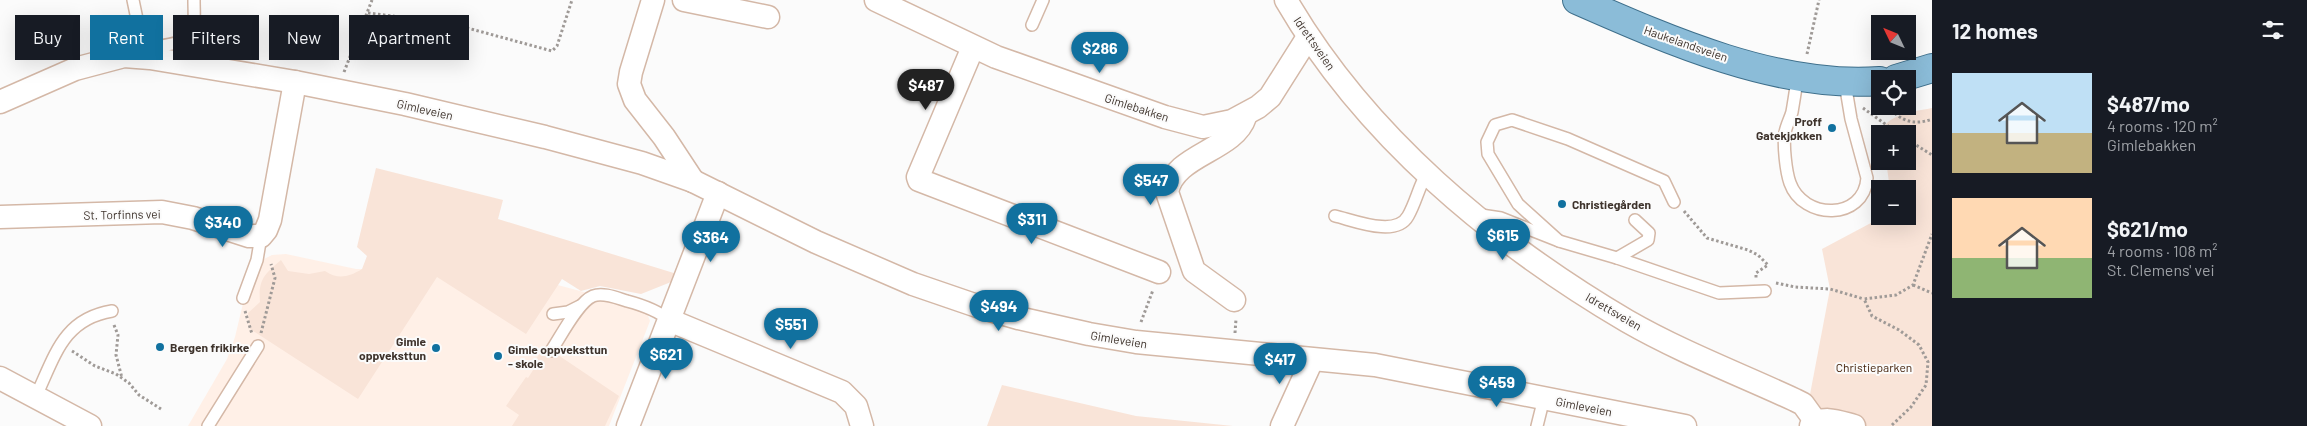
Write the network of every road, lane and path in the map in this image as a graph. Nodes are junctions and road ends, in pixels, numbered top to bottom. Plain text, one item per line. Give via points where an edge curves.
1 (134, 0) edge
2 (194, 0) edge
3 (372, 0) edge
4 (572, 0) edge
5 (652, 0) edge
6 (684, 0) edge
7 (876, 0) edge
8 (1043, 0) edge
9 (1286, 0) edge
10 (1577, 0) edge
11 (1819, 0) edge
12 (368, 13) junction
13 (134, 15) edge
14 (768, 17) dead end
15 (1032, 25) dead end
16 (1308, 37) junction
17 (163, 46) edge
18 (973, 47) junction
19 (106, 60) edge
20 (162, 60) edge
21 (1802, 66) junction
22 (1932, 68) edge
23 (1916, 73) edge
24 (344, 74) dead end
25 (295, 82) junction
26 (1871, 82) edge
27 (1845, 83) junction
28 (0, 102) edge
29 (1861, 106) dead end
30 (1246, 113) junction
31 (1899, 115) edge
32 (1932, 119) edge
33 (1886, 125) edge
34 (1784, 135) junction
35 (1916, 145) edge
36 (1932, 156) edge
37 (1781, 158) dead end
38 (1427, 172) junction
39 (693, 181) junction
40 (718, 193) junction
41 (1674, 202) joint
42 (1474, 214) junction
43 (0, 216) edge
44 (1335, 216) dead end
45 (1635, 220) dead end
46 (1932, 234) edge
47 (1559, 241) junction
48 (260, 246) junction
49 (1617, 258) junction
50 (1159, 272) joint
51 (1767, 284) junction
52 (1913, 285) junction
53 (1932, 293) edge
54 (243, 298) joint
55 (1864, 299) junction
56 (1234, 300) joint
57 (582, 305) junction
58 (112, 311) joint
59 (553, 314) dead end
60 (669, 320) junction
61 (1141, 323) dead end
62 (1230, 340) dead end
63 (61, 344) junction
64 (258, 346) junction
65 (551, 351) dead end
66 (1312, 360) junction
67 (0, 378) edge
68 (122, 378) junction
69 (36, 396) junction
70 (1544, 398) junction
71 (161, 409) dead end
72 (1621, 420) edge
73 (1818, 422) edge
74 (1892, 425) edge
75 (90, 426) edge
76 (208, 426) edge
77 (628, 426) edge
78 (862, 426) edge
79 (1282, 426) edge
80 (1537, 426) edge
81 (1684, 426) edge
82 (1854, 426) edge

1 - 13 lane
2 - 17 lane, Gimleveien via 193,30 188,40
3 - 12 path
4 - 12 path via 557,46 552,51 449,23
5 - 39 street via 631,72 631,93
6 - 14 street
7 - 18 street, Gimlebakken
8 - 15 lane
9 - 16 street, Idrettsveien
10 - 21 main road, Haukelandsveien via 1693,46
11 - 21 path
12 - 24 path
16 - 30 street, Gimlebakken via 1274,92
16 - 38 street, Idrettsveien via 1366,111
18 - 30 street, Gimlebakken via 1165,117 1203,127
18 - 50 street via 919,180
19 - 28 street, Gimleveien via 75,69
20 - 25 street, Gimleveien
21 - 27 main road, Haukelandsveien
21 - 34 lane
22 - 23 main road
25 - 39 street, Gimleveien via 545,137 642,163
25 - 48 street via 270,220
26 - 27 main road, Haukelandsveien
27 - 34 lane via 1849,109 1865,151 1867,178 1864,192 1858,199 1843,210 1829,211 1810,205 1795,193 1788,173
29 - 33 path
30 - 56 street, Gimlebakken via 1238,129 1175,174 1167,192 1194,271
31 - 32 path via 1915,123
34 - 37 lane
35 - 36 path
38 - 42 street, Idrettsveien
38 - 44 lane via 1408,217 1394,226 1381,227
39 - 40 street, Gimleveien
40 - 60 street
40 - 66 street, Gimleveien via 854,260 940,295 983,308 1136,342
41 - 47 lane via 1664,181 1568,139 1512,120 1495,125 1487,142 1488,154 1518,204
41 - 51 path via 1707,238 1758,255 1768,265 1755,276
42 - 47 lane via 1501,218
42 - 73 street, Idrettsveien via 1524,254 1628,322 1803,404
43 - 48 street, St. Torfinns vei via 162,212 249,236
45 - 49 lane via 1649,233 1648,240
46 - 52 path
47 - 49 lane
48 - 54 lane
48 - 64 path via 272,265 275,278
49 - 51 lane via 1719,293
50 - 61 path
51 - 55 path via 1830,288
52 - 53 path
52 - 55 path via 1896,294
54 - 64 path via 248,325
55 - 74 path via 1872,316 1919,345 1928,362 1926,385 1911,407
56 - 62 path via 1239,311 1235,333
57 - 59 lane via 568,312
57 - 60 lane via 593,296 604,295 660,313
57 - 65 lane
58 - 63 lane via 84,320
58 - 68 path via 118,335 116,355
60 - 77 street
60 - 78 street via 842,392 856,406
63 - 68 path via 95,366
63 - 69 lane
64 - 76 lane
66 - 70 street, Gimleveien via 1401,369
66 - 79 street
67 - 69 street
68 - 71 path via 139,395
69 - 75 street
70 - 72 street, Gimleveien
70 - 80 lane, Gimleveien
72 - 81 street, Gimleveien
73 - 82 street

